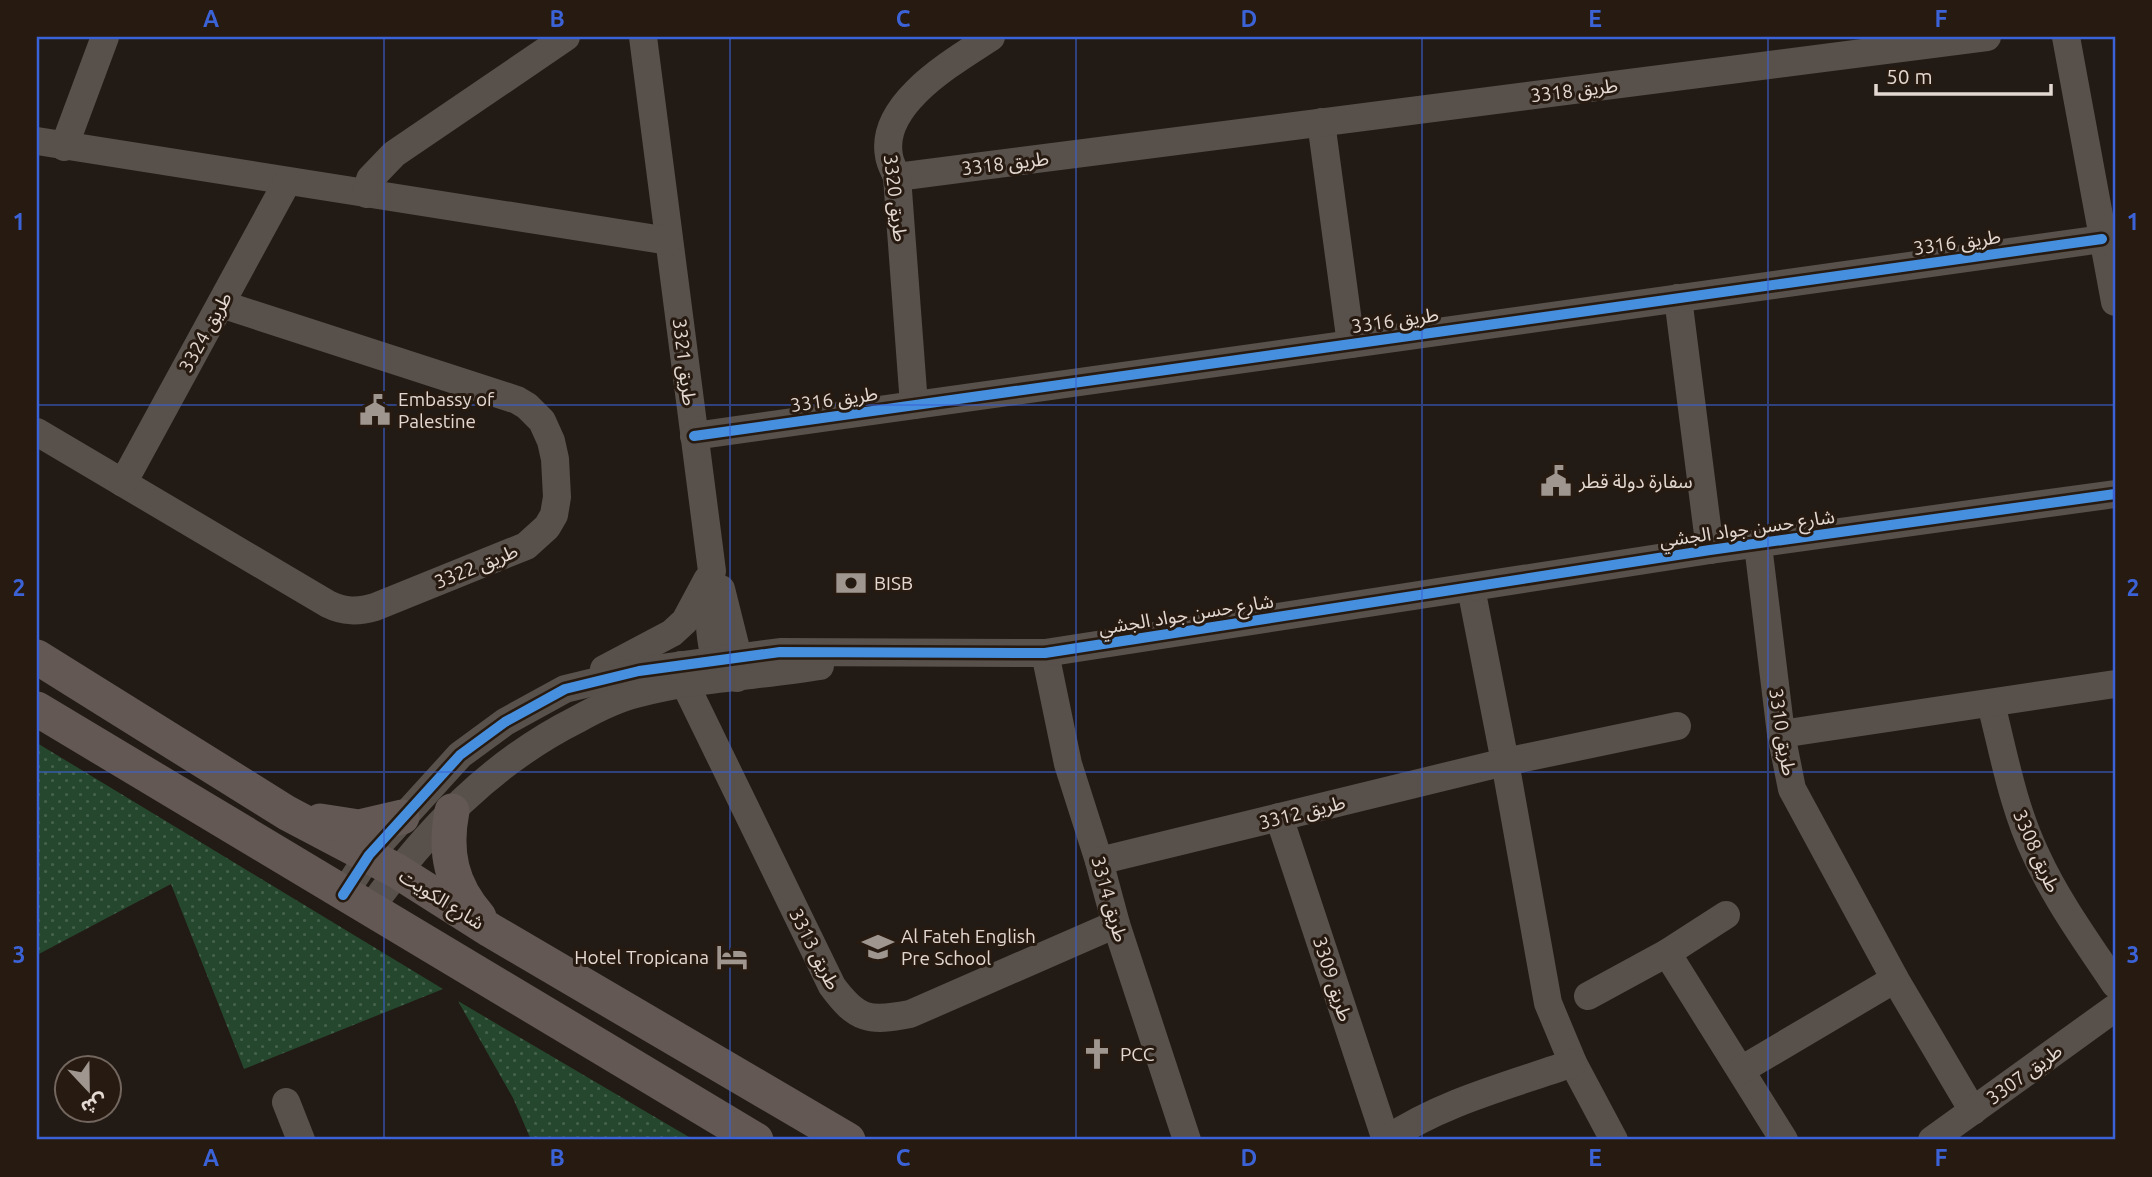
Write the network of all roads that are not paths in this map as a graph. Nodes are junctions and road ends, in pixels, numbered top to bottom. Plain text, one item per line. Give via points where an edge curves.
1 (105, 37) edge
2 (566, 37) edge
3 (643, 37) edge
4 (991, 37) edge
5 (1987, 37) edge
6 (2066, 37) edge
7 (1826, 48) edge
8 (1321, 122) junction
9 (37, 141) edge
10 (64, 147) junction
11 (897, 177) junction
12 (287, 182) junction
13 (367, 194) junction
14 (2102, 239) junction
15 (669, 241) junction
16 (1678, 298) junction
17 (2115, 302) edge
18 (221, 304) junction
19 (1351, 344) junction
20 (914, 405) junction
21 (37, 432) edge
22 (694, 436) junction
23 (122, 483) junction
24 (2115, 494) edge
25 (1759, 545) junction
26 (1710, 550) junction
27 (712, 571) junction
28 (1471, 588) junction
29 (724, 598) junction
30 (780, 652) junction
31 (1045, 653) junction
32 (892, 654) junction
33 (37, 657) edge
34 (728, 670) junction
35 (683, 674) junction
36 (2115, 684) edge
37 (565, 689) junction
38 (1992, 704) junction
39 (37, 709) edge
40 (1677, 726) dead end
41 (1781, 734) junction
42 (1506, 762) junction
43 (452, 811) junction
44 (287, 813) junction
45 (402, 817) junction
46 (1279, 817) junction
47 (1099, 861) junction
48 (383, 863) junction
49 (356, 902) junction
50 (1726, 915) dead end
51 (1116, 923) junction
52 (490, 930) junction
53 (1667, 953) junction
54 (1895, 979) junction
55 (2115, 984) edge
56 (1588, 996) dead end
57 (2115, 1007) edge
58 (1573, 1063) junction
59 (1741, 1070) junction
60 (286, 1102) dead end
61 (1973, 1111) junction
62 (301, 1140) edge
63 (756, 1140) edge
64 (848, 1140) edge
65 (1187, 1140) edge
66 (1386, 1140) edge
67 (1615, 1140) edge
68 (1784, 1140) edge
69 (1932, 1140) edge

1 - 10 street
2 - 13 street via 394,154 370,179
3 - 15 street, طريق 3321
4 - 11 street, طريق 3320 via 928,79 902,108 890,135 888,155
5 - 7 street, طريق 3318
6 - 14 street
7 - 8 street, طريق 3318
8 - 11 street, طريق 3318
8 - 19 street
9 - 10 street
10 - 12 street
11 - 20 street, طريق 3320
12 - 13 street
12 - 18 street, طريق 3324
13 - 15 street
14 - 16 street, طريق 3316
14 - 17 street
15 - 22 street, طريق 3321
16 - 19 street, طريق 3316
16 - 26 street, شارع حسن جواد الجشي
18 - 23 street, طريق 3324
18 - 23 street, طريق 3322 via 527,405 542,421 551,441 557,478 555,515 526,546 375,607 346,611
19 - 20 street, طريق 3316
20 - 22 street, طريق 3316
21 - 23 street, طريق 3322
22 - 27 street, طريق 3321
24 - 25 street, شارع حسن جواد الجشي
25 - 26 street, شارع حسن جواد الجشي
25 - 41 street, طريق 3310
26 - 28 street, شارع حسن جواد الجشي
27 - 29 street
27 - 34 street, طريق 3321 via 708,601
27 - 37 street via 695,606 672,633
28 - 31 street, شارع حسن جواد الجشي
28 - 42 street
29 - 30 street via 742,624
29 - 34 street
30 - 32 street, شارع حسن جواد الجشي
30 - 34 street, شارع حسن جواد الجشي
31 - 32 street, شارع حسن جواد الجشي
31 - 47 street, طريق 3314 via 1068,764
32 - 34 street, شارع حسن جواد الجشي
33 - 44 main road, شارع الكويت
34 - 35 street, شارع حسن جواد الجشي
35 - 37 street, شارع حسن جواد الجشي via 639,671
35 - 43 street, شارع حسن جواد الجشي via 599,708 529,745
35 - 51 street, طريق 3313 via 832,986 859,1014 874,1018 910,1014
36 - 38 street
37 - 45 street, شارع حسن جواد الجشي via 505,722 460,755
38 - 41 street
38 - 55 street, طريق 3308 via 2015,802 2035,853 2054,893
39 - 49 main road
40 - 42 street, طريق 3312
41 - 54 street, طريق 3310 via 1792,789
42 - 46 street, طريق 3312
42 - 58 street via 1548,1003
43 - 48 street, شارع حسن جواد الجشي
43 - 52 main road via 447,836 453,876
44 - 45 main road via 359,827
44 - 48 main road, شارع الكويت
45 - 48 street, شارع حسن جواد الجشي
46 - 47 street, طريق 3312
46 - 66 street, طريق 3309
47 - 51 street, طريق 3314
48 - 49 street, شارع حسن جواد الجشي
48 - 52 main road, شارع الكويت
49 - 63 main road
50 - 53 street
51 - 65 street, طريق 3314
52 - 64 main road, شارع الكويت
53 - 56 street
53 - 59 street
54 - 59 street
54 - 61 street, طريق 3310
57 - 61 street, طريق 3307
58 - 66 street, طريق 3309 via 1448,1107
58 - 67 street
59 - 68 street
60 - 62 street
61 - 69 street, طريق 3307

